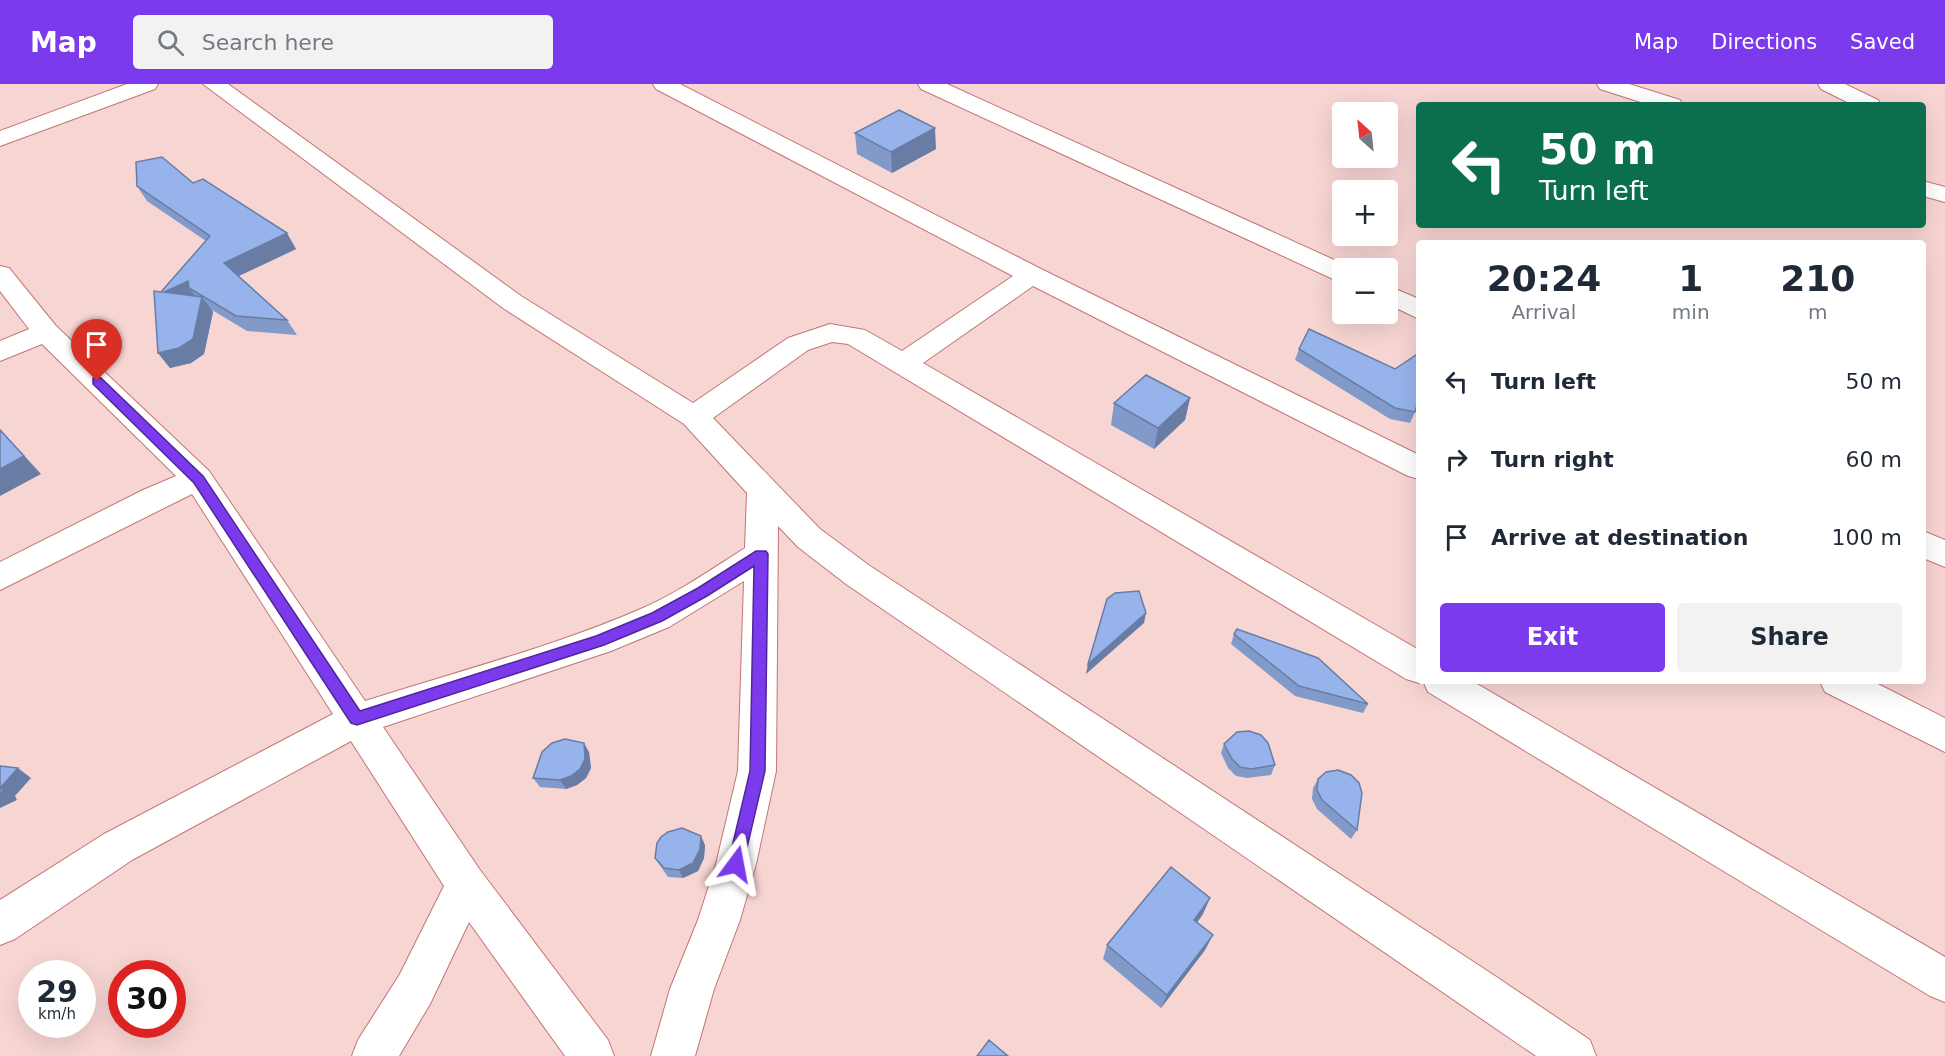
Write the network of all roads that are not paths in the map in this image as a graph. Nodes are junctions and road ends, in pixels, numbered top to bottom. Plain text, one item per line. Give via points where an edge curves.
1 (147, 84) edge
2 (214, 84) edge
3 (664, 84) edge
4 (929, 84) edge
5 (1608, 84) edge
6 (1829, 84) edge
7 (1663, 102) edge
8 (1864, 102) edge
9 (0, 139) edge
10 (1926, 189) edge
11 (1945, 195) edge
12 (1332, 268) edge
13 (0, 274) edge
14 (1032, 275) junction
15 (1398, 299) edge
16 (1416, 308) edge
17 (46, 332) junction
18 (0, 352) edge
19 (904, 363) junction
20 (694, 417) junction
21 (1416, 467) edge
22 (198, 479) junction
23 (763, 487) junction
24 (1926, 545) edge
25 (761, 554) junction
26 (1945, 554) edge
27 (0, 577) edge
28 (1416, 666) edge
29 (1446, 684) edge
30 (1844, 684) edge
31 (357, 719) junction
32 (1945, 735) edge
33 (466, 884) junction
34 (0, 924) edge
35 (1945, 981) edge
36 (374, 1056) edge
37 (592, 1056) edge
38 (673, 1056) edge
39 (1574, 1056) edge

1 - 9 street
2 - 20 street via 512,302
3 - 14 street
4 - 12 street
5 - 7 street
6 - 8 street
10 - 11 street
13 - 17 street
14 - 19 street
14 - 21 street
15 - 16 street
17 - 18 street
17 - 22 street
19 - 20 street via 855,336 830,333 798,344
19 - 28 street
20 - 23 street
22 - 27 street
22 - 31 street
23 - 25 street
23 - 39 street via 809,538 858,575
24 - 26 street
25 - 31 street via 657,617 599,641
25 - 38 street via 757,771 736,864
29 - 35 street
30 - 32 street
31 - 33 street
31 - 34 street via 118,847
33 - 36 street via 415,989
33 - 37 street

